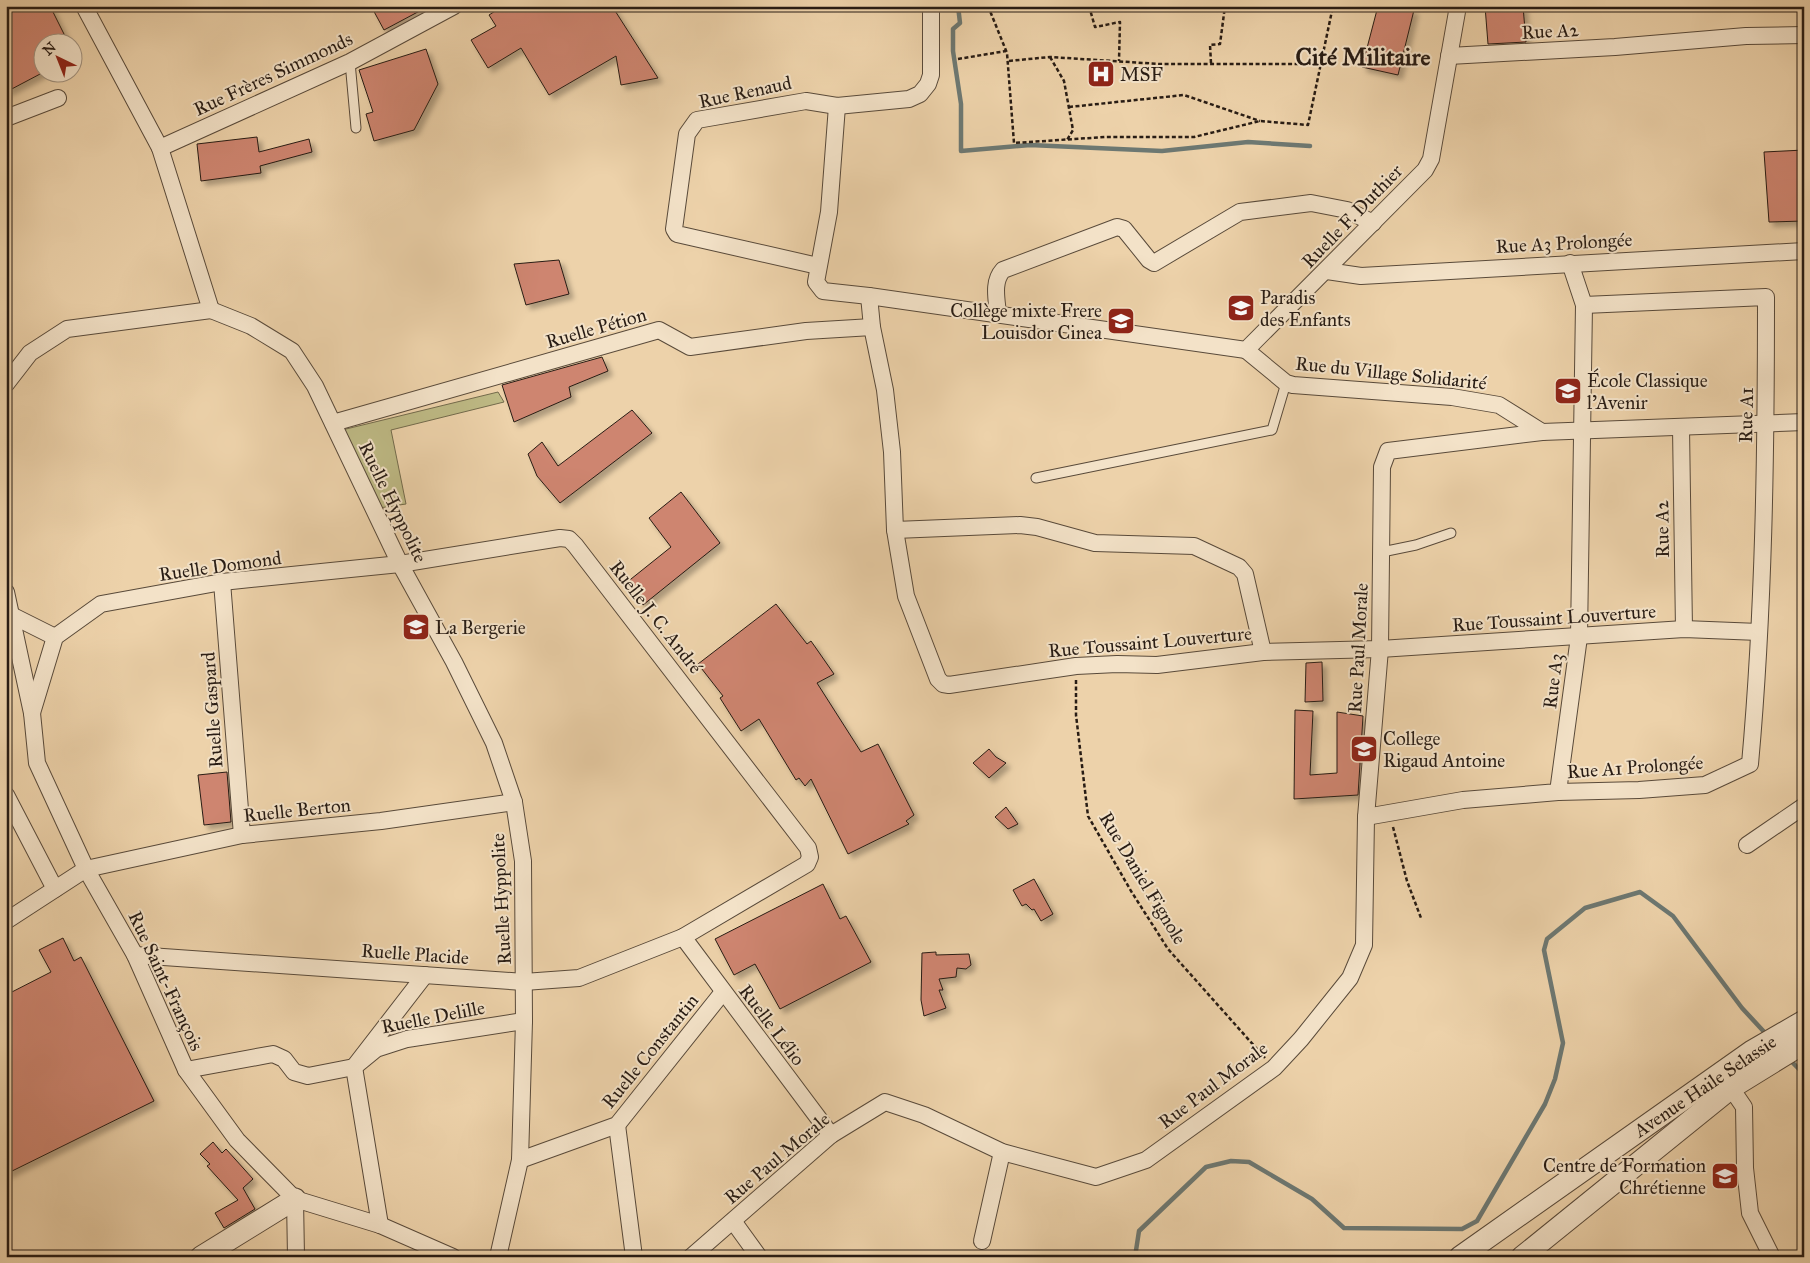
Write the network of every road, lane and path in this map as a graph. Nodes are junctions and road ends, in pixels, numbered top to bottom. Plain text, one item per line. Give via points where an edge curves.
1 (84, 6) edge
2 (454, 6) edge
3 (932, 6) edge
4 (988, 6) edge
5 (1089, 6) edge
6 (1225, 6) edge
7 (1333, 6) edge
8 (1458, 6) edge
9 (1804, 35) edge
10 (1006, 51) junction
11 (1449, 56) junction
12 (1050, 58) junction
13 (958, 59) dead end
14 (1009, 61) junction
15 (1119, 61) junction
16 (350, 62) junction
17 (1211, 63) junction
18 (1322, 64) junction
19 (58, 98) dead end
20 (837, 106) junction
21 (1069, 108) junction
22 (6, 118) edge
23 (1260, 121) junction
24 (356, 128) dead end
25 (1067, 140) junction
26 (160, 148) junction
27 (1373, 222) junction
28 (1804, 251) edge
29 (1570, 263) junction
30 (818, 266) junction
31 (1327, 271) junction
32 (869, 296) junction
33 (1584, 305) junction
34 (211, 310) junction
35 (998, 314) junction
36 (872, 327) junction
37 (1246, 350) junction
38 (1286, 383) junction
39 (6, 384) edge
40 (1804, 422) edge
41 (333, 423) junction
42 (1766, 423) junction
43 (1681, 428) junction
44 (1582, 429) junction
45 (1542, 432) junction
46 (1036, 478) dead end
47 (895, 530) junction
48 (1451, 533) dead end
49 (1382, 552) junction
50 (400, 564) junction
51 (222, 582) junction
52 (6, 592) edge
53 (10, 615) junction
54 (1684, 629) junction
55 (1759, 632) junction
56 (55, 637) junction
57 (1578, 637) junction
58 (1380, 650) junction
59 (1263, 652) junction
60 (1076, 666) junction
61 (32, 713) junction
62 (1755, 714) joint
63 (1558, 792) junction
64 (6, 795) edge
65 (514, 802) junction
66 (1804, 806) edge
67 (1389, 813) junction
68 (1366, 817) junction
69 (242, 835) junction
70 (1747, 845) dead end
71 (810, 857) joint
72 (86, 869) junction
73 (55, 889) junction
74 (1421, 918) dead end
75 (6, 921) edge
76 (683, 937) junction
77 (135, 955) junction
78 (424, 975) junction
79 (524, 982) junction
80 (722, 992) junction
81 (524, 1021) junction
82 (1799, 1035) edge
83 (1759, 1058) junction
84 (354, 1067) junction
85 (1274, 1068) junction
86 (186, 1070) junction
87 (1732, 1088) junction
88 (617, 1125) junction
89 (831, 1135) junction
90 (1002, 1152) junction
91 (520, 1160) junction
92 (296, 1199) junction
93 (1512, 1218) junction
94 (733, 1221) junction
95 (380, 1225) junction
96 (982, 1242) dead end
97 (1532, 1254) edge
98 (201, 1257) edge
99 (296, 1257) edge
100 (453, 1257) edge
101 (498, 1257) edge
102 (634, 1257) edge
103 (691, 1257) edge
104 (759, 1257) edge
105 (1460, 1257) edge
106 (1772, 1257) edge

1 - 26 street
2 - 16 street, Rue Frères Simmonds
3 - 20 street, Rue Renaud via 931,75 920,94 908,99
4 - 10 path
5 - 15 path via 1095,27 1120,22
6 - 17 path via 1220,44 1210,45
7 - 18 path
8 - 11 street, Ruelle F. Duthier
9 - 11 street, Rue A2
10 - 13 path
10 - 14 path
11 - 27 street, Ruelle F. Duthier via 1431,159 1425,170
12 - 14 path
12 - 15 path
12 - 21 path via 1064,81
14 - 25 path via 1014,143
15 - 17 path
16 - 24 lane
16 - 26 street, Rue Frères Simmonds
17 - 18 path
18 - 23 path via 1308,125
19 - 22 street
20 - 30 street via 829,212
20 - 30 street, Rue Renaud via 806,100 698,120 687,134 674,229 682,237
21 - 23 path via 1184,95
21 - 25 path via 1073,130
23 - 25 path via 1194,137
26 - 34 street
27 - 31 street, Ruelle F. Duthier
27 - 35 street via 1347,210 1311,203 1240,212 1154,263 1124,229 1116,227 1003,270 996,284
28 - 29 street, Rue A3 Prolongée
29 - 31 street, Rue A3 Prolongée via 1361,276
29 - 33 street, Rue A3
30 - 32 street via 816,282 824,291
31 - 37 street, Ruelle F. Duthier
32 - 35 street
32 - 36 street, Rue Toussaint Louverture
33 - 42 street, Rue A1 via 1766,298
33 - 44 street, Rue A3
34 - 39 street via 68,329 30,352
34 - 41 street, Ruelle Hyppolite via 251,326 292,350 316,386
35 - 37 street
36 - 41 street, Ruelle Pétion via 806,331 690,348 658,330
36 - 47 street, Rue Toussaint Louverture via 885,390 892,452
37 - 38 street, Rue du Village Solidarité
38 - 45 street, Rue du Village Solidarité via 1452,397 1499,405
38 - 46 lane via 1272,430
40 - 42 street
41 - 50 street, Ruelle Hyppolite
42 - 43 street
42 - 55 street, Rue A1
43 - 44 street
43 - 54 street, Rue A2
44 - 45 street
44 - 57 street, Rue A3
45 - 49 street, Rue Paul Morale via 1388,451 1382,467
47 - 59 street via 1020,525 1095,543 1202,548 1245,574
47 - 60 street, Rue Toussaint Louverture via 906,596 938,679 943,684
48 - 49 lane
49 - 58 street, Rue Paul Morale
50 - 51 street, Ruelle Domond
50 - 65 street, Ruelle Hyppolite via 494,743
50 - 71 street, Ruelle J. C. André via 569,539 808,848
51 - 56 street, Ruelle Domond via 102,604
51 - 69 street, Ruelle Gaspard
52 - 53 street, Rue Saint-François
53 - 56 street
53 - 61 street, Rue Saint-François
54 - 55 street, Rue Toussaint Louverture
54 - 57 street, Rue Toussaint Louverture
55 - 62 street, Rue A1
56 - 61 street
57 - 58 street, Rue Toussaint Louverture
57 - 63 street, Rue A3
58 - 59 street, Rue Toussaint Louverture
58 - 68 street, Rue Paul Morale
59 - 60 street, Rue Toussaint Louverture via 1157,665
60 - 85 path, Rue Daniel Fignole via 1076,715 1088,816 1168,949
61 - 72 street, Rue Saint-François via 37,763
62 - 63 street, Rue A1 Prolongée via 1750,764 1705,785
63 - 67 street via 1463,800
64 - 73 street
65 - 69 street, Ruelle Berton via 381,821
65 - 79 street, Ruelle Hyppolite via 523,861
66 - 70 street
67 - 68 street
67 - 74 path
68 - 85 street, Rue Paul Morale via 1364,946 1350,978
69 - 72 street, Ruelle Berton
71 - 76 street, Ruelle Placide via 807,864
72 - 73 street
72 - 77 street, Rue Saint-François
73 - 75 street
76 - 79 street, Ruelle Placide via 579,978
76 - 80 street, Ruelle Lélio
77 - 78 street, Ruelle Placide
77 - 86 street, Rue Saint-François
78 - 79 street, Ruelle Placide
78 - 84 street
79 - 81 street, Ruelle Hyppolite
80 - 88 street, Ruelle Constantin
80 - 89 street, Ruelle Lélio
81 - 84 street, Ruelle Delille via 407,1039 376,1049
81 - 91 street, Ruelle Hyppolite
82 - 83 street, Avenue Haile Selassie
83 - 87 street, Avenue Haile Selassie
83 - 93 street, Avenue Haile Selassie
84 - 86 street, Ruelle Delille via 308,1076 294,1072 284,1059 274,1054
84 - 95 street
85 - 90 street, Rue Paul Morale via 1146,1160 1096,1177
86 - 92 street, Rue Saint-François via 237,1140
87 - 97 street, Avenue Haile Selassie
87 - 106 street via 1744,1107 1744,1168 1750,1212
88 - 91 street, Ruelle Constantin
88 - 102 street
89 - 90 street, Rue Paul Morale via 885,1102 924,1115
89 - 94 street, Rue Paul Morale
90 - 96 street
91 - 101 street, Ruelle Hyppolite
92 - 95 street, Rue Saint-François
92 - 98 street
92 - 99 street
93 - 97 street
93 - 105 street, Avenue Haile Selassie
94 - 103 street, Rue Paul Morale
94 - 104 street
95 - 100 street, Rue Saint-François

